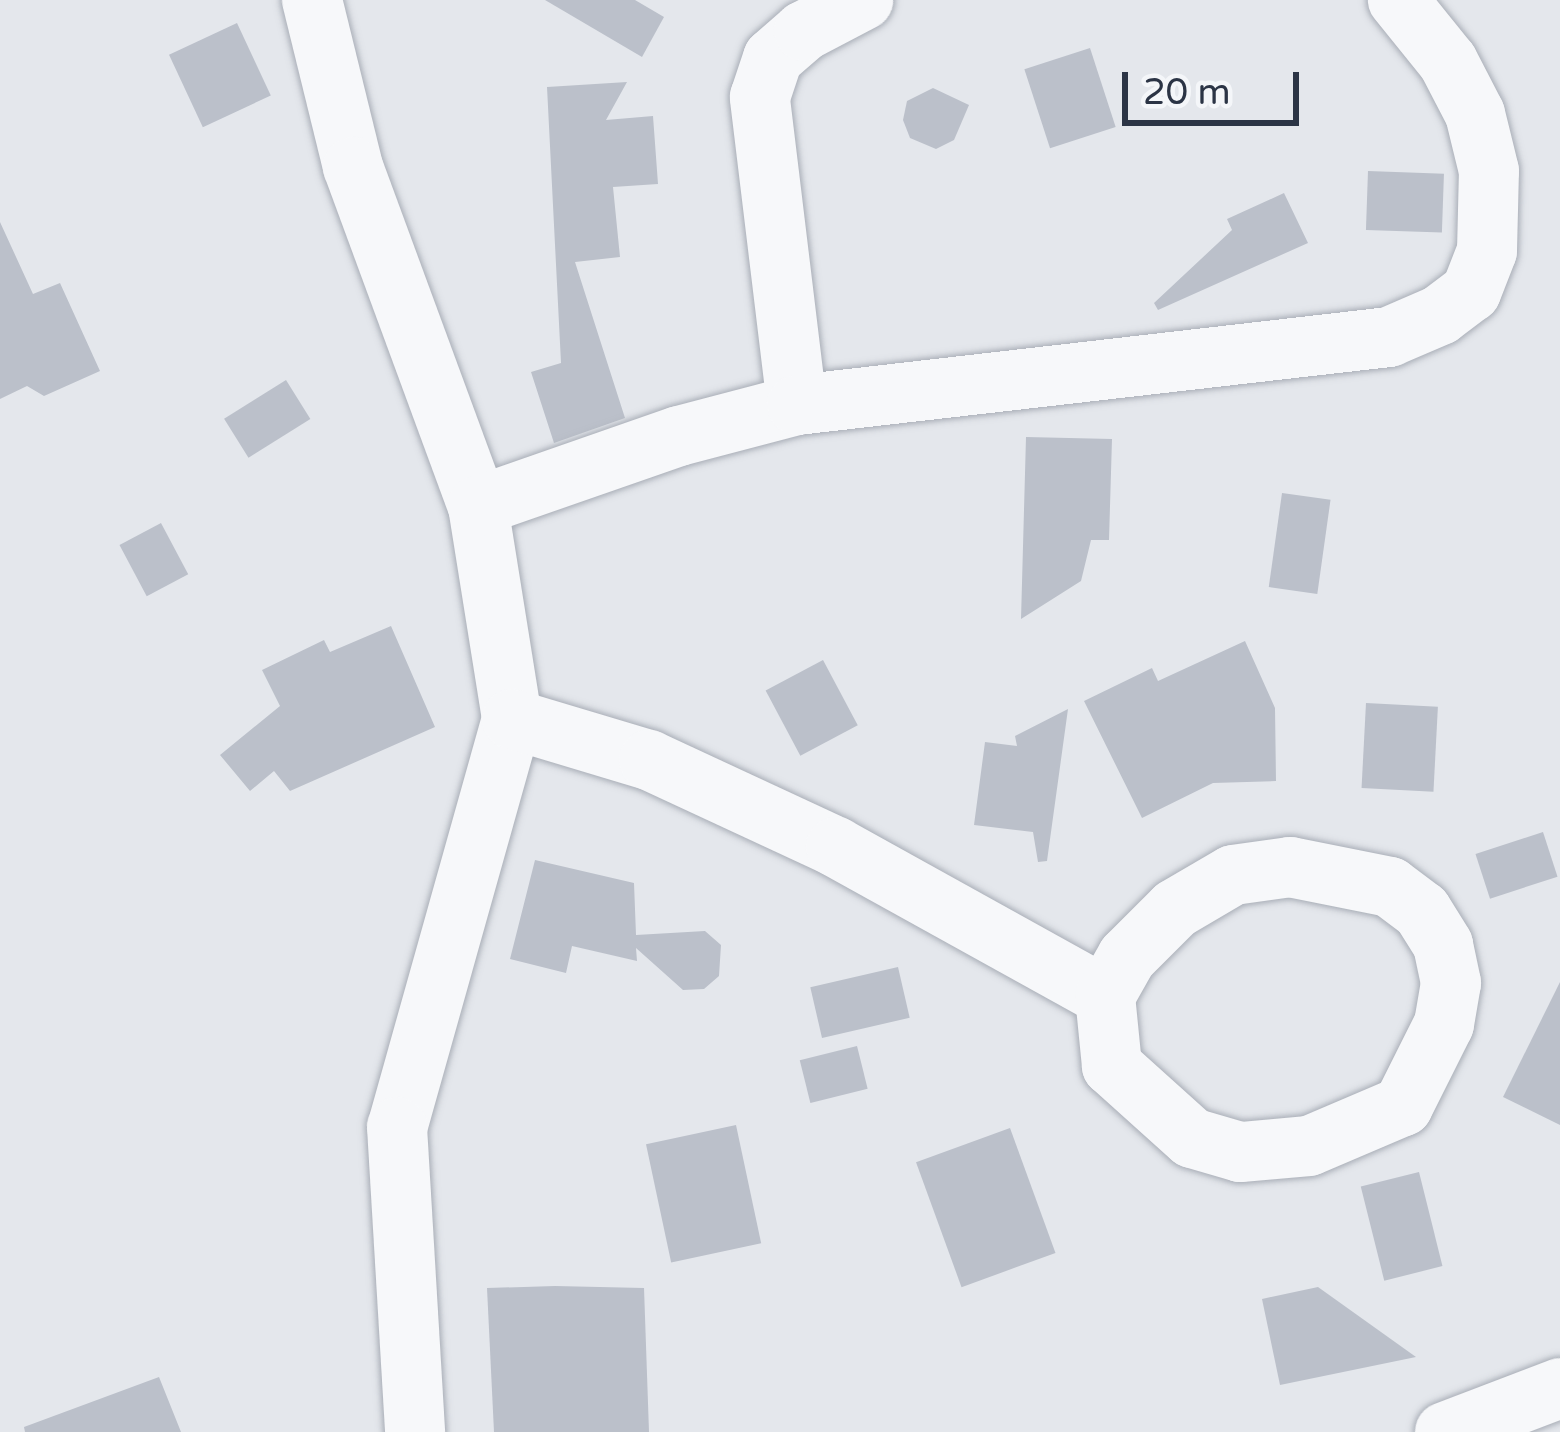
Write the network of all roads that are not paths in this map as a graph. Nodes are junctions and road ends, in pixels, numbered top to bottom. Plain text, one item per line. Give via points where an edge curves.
1 (312, 0) edge
2 (863, 0) edge
3 (1398, 0) edge
4 (797, 405) junction
5 (478, 506) junction
6 (512, 719) junction
7 (1105, 996) junction
8 (1560, 1388) edge
9 (415, 1432) edge
10 (1444, 1432) edge

1 - 5 street via 353,167
2 - 4 street via 773,58 760,98
3 - 4 street via 1448,62 1474,114 1489,171 1487,251 1471,292 1441,315 1389,337
4 - 5 street via 679,436
5 - 6 street
6 - 7 street via 649,760 795,828
6 - 9 street via 397,1126
7 - 7 street via 1112,1066 1192,1138 1240,1152 1309,1146 1403,1106 1444,1024 1451,982 1443,945 1422,911 1390,887 1290,867 1233,875 1175,909 1127,957
8 - 10 street

